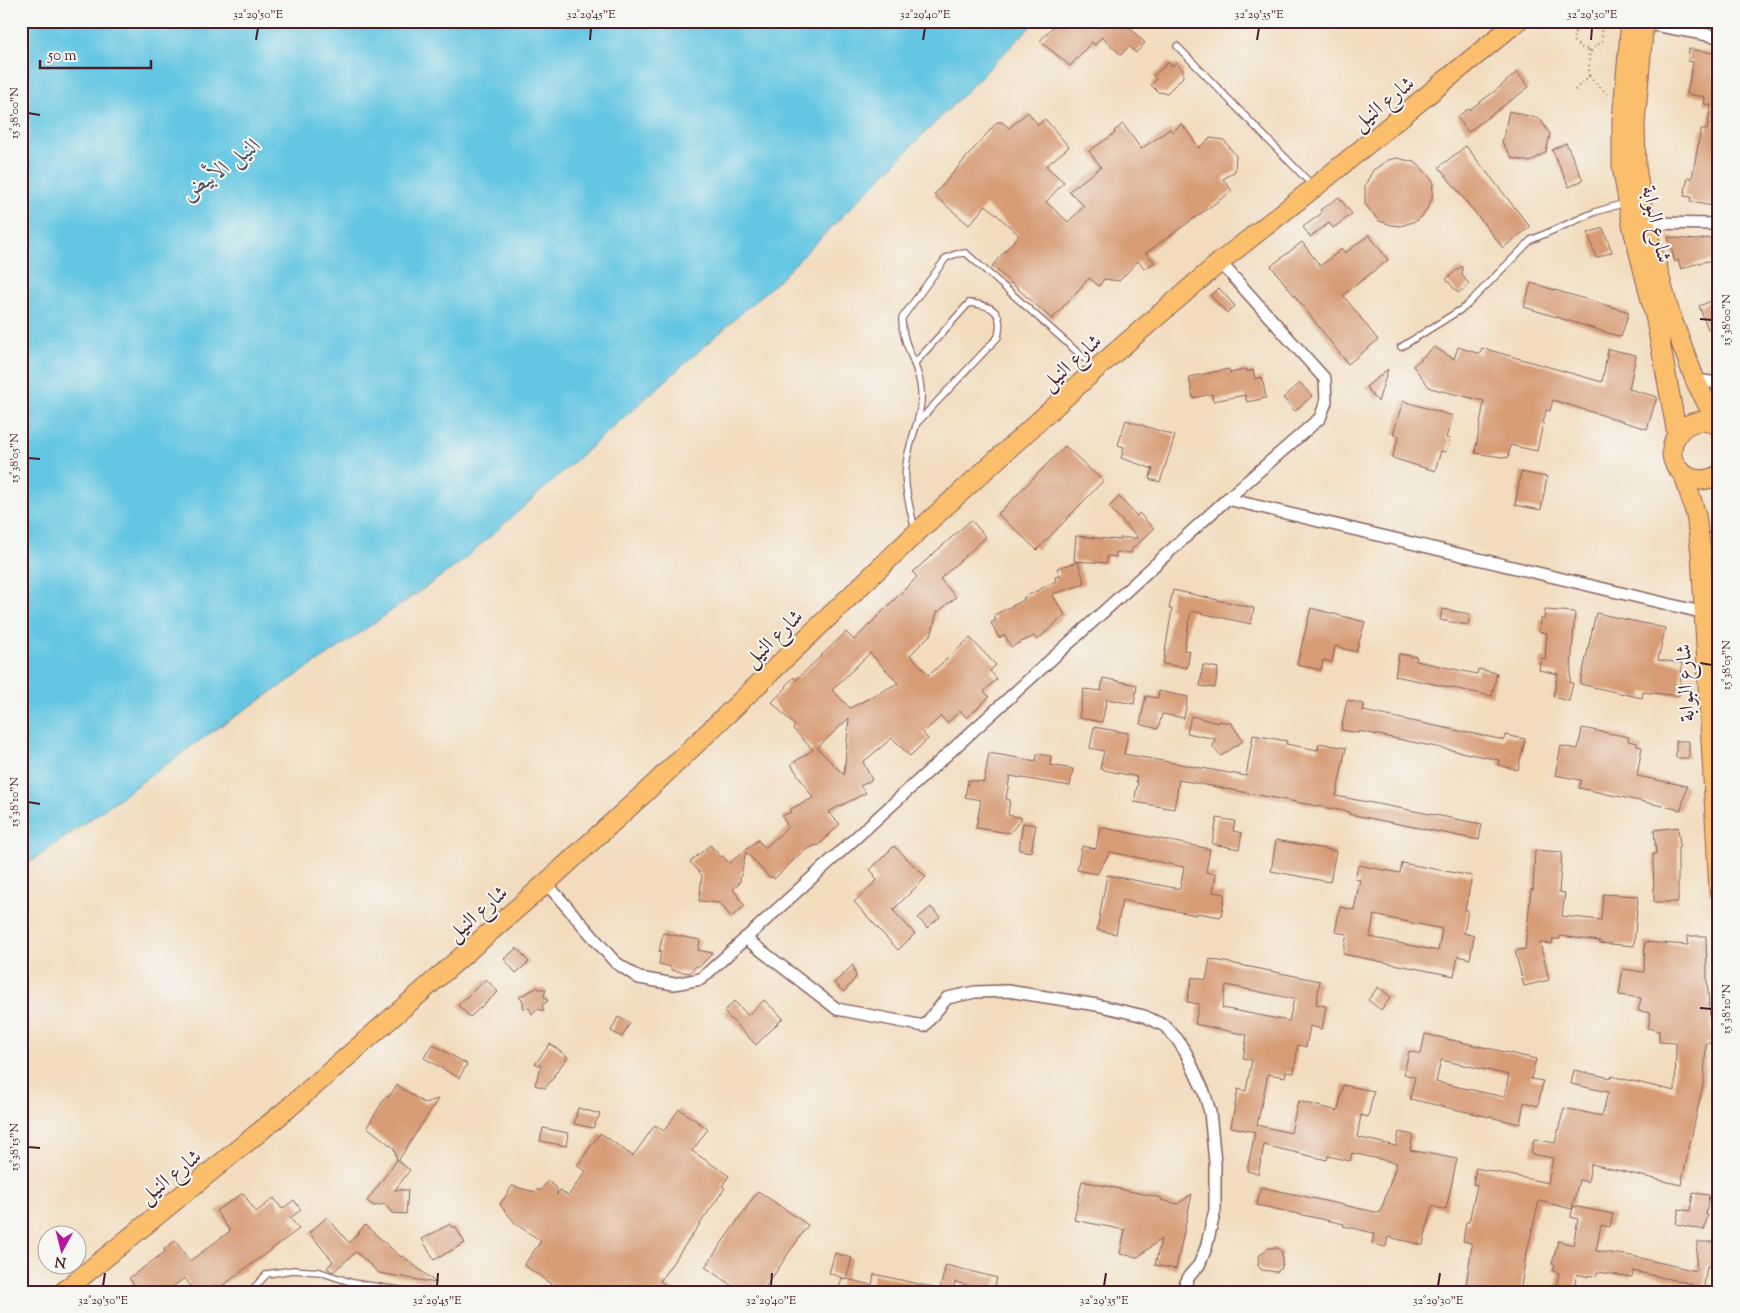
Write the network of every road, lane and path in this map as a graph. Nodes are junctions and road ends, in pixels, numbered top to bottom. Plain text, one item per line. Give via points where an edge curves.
1 (1518, 21) edge
2 (1570, 21) edge
3 (1602, 21) edge
4 (1639, 22) edge
5 (1596, 27) junction
6 (1578, 29) junction
7 (1719, 37) edge
8 (1177, 46) dead end
9 (1589, 50) junction
10 (1589, 76) junction
11 (1575, 90) dead end
12 (1607, 94) dead end
13 (1315, 187) junction
14 (1627, 202) junction
15 (1645, 222) junction
16 (1719, 224) edge
17 (1220, 262) junction
18 (1401, 347) dead end
19 (914, 364) junction
20 (1096, 369) junction
21 (1695, 380) junction
22 (1719, 383) edge
23 (916, 424) junction
24 (1718, 426) edge
25 (1677, 434) junction
26 (1684, 475) junction
27 (1719, 475) edge
28 (1227, 499) junction
29 (916, 534) junction
30 (1704, 613) junction
31 (1716, 818) edge
32 (546, 883) junction
33 (1719, 891) edge
34 (745, 938) junction
35 (63, 1292) edge
36 (250, 1292) edge
37 (412, 1292) edge
38 (1181, 1292) edge

1 - 13 main road, شارع النيل
2 - 6 path
3 - 5 path
4 - 7 street
4 - 14 main road, شارع البوابة via 1622,120 1622,167
4 - 15 main road, شارع البوابة via 1636,167
5 - 6 path via 1593,23
5 - 9 path via 1602,32 1602,41
6 - 9 path via 1573,40
8 - 13 lane
9 - 10 path
10 - 11 path
10 - 12 path
13 - 17 main road, شارع النيل
14 - 18 lane via 1531,240 1465,308
14 - 25 main road, شارع البوابة via 1656,320
15 - 16 street
15 - 21 main road, شارع البوابة via 1669,311
17 - 20 main road, شارع النيل
17 - 28 street via 1325,379 1326,402 1320,418
19 - 20 lane via 901,331 902,318 946,258 966,253
19 - 23 lane via 922,393
19 - 23 lane via 969,303 983,304 999,317 998,337
20 - 29 main road, شارع النيل
21 - 22 street
21 - 24 main road, شارع البوابة
23 - 29 lane via 905,474
24 - 25 main road via 1709,422 1691,422
25 - 26 main road, شارع البوابة via 1673,442 1673,460
26 - 27 main road via 1701,481
26 - 30 main road, شارع البوابة via 1696,515
28 - 30 street
28 - 34 street
29 - 32 main road, شارع النيل
30 - 31 main road, شارع البوابة
31 - 33 main road, شارع البوابة
32 - 34 street via 615,962 640,978 674,984 701,979
32 - 35 main road, شارع النيل via 285,1111
34 - 38 street via 837,1009 924,1026 947,998 975,992 1008,991 1097,1005 1144,1016 1165,1026 1186,1053 1204,1092 1210,1112 1215,1162 1215,1210 1206,1248
36 - 37 lane via 267,1274 293,1270 320,1272 353,1283

